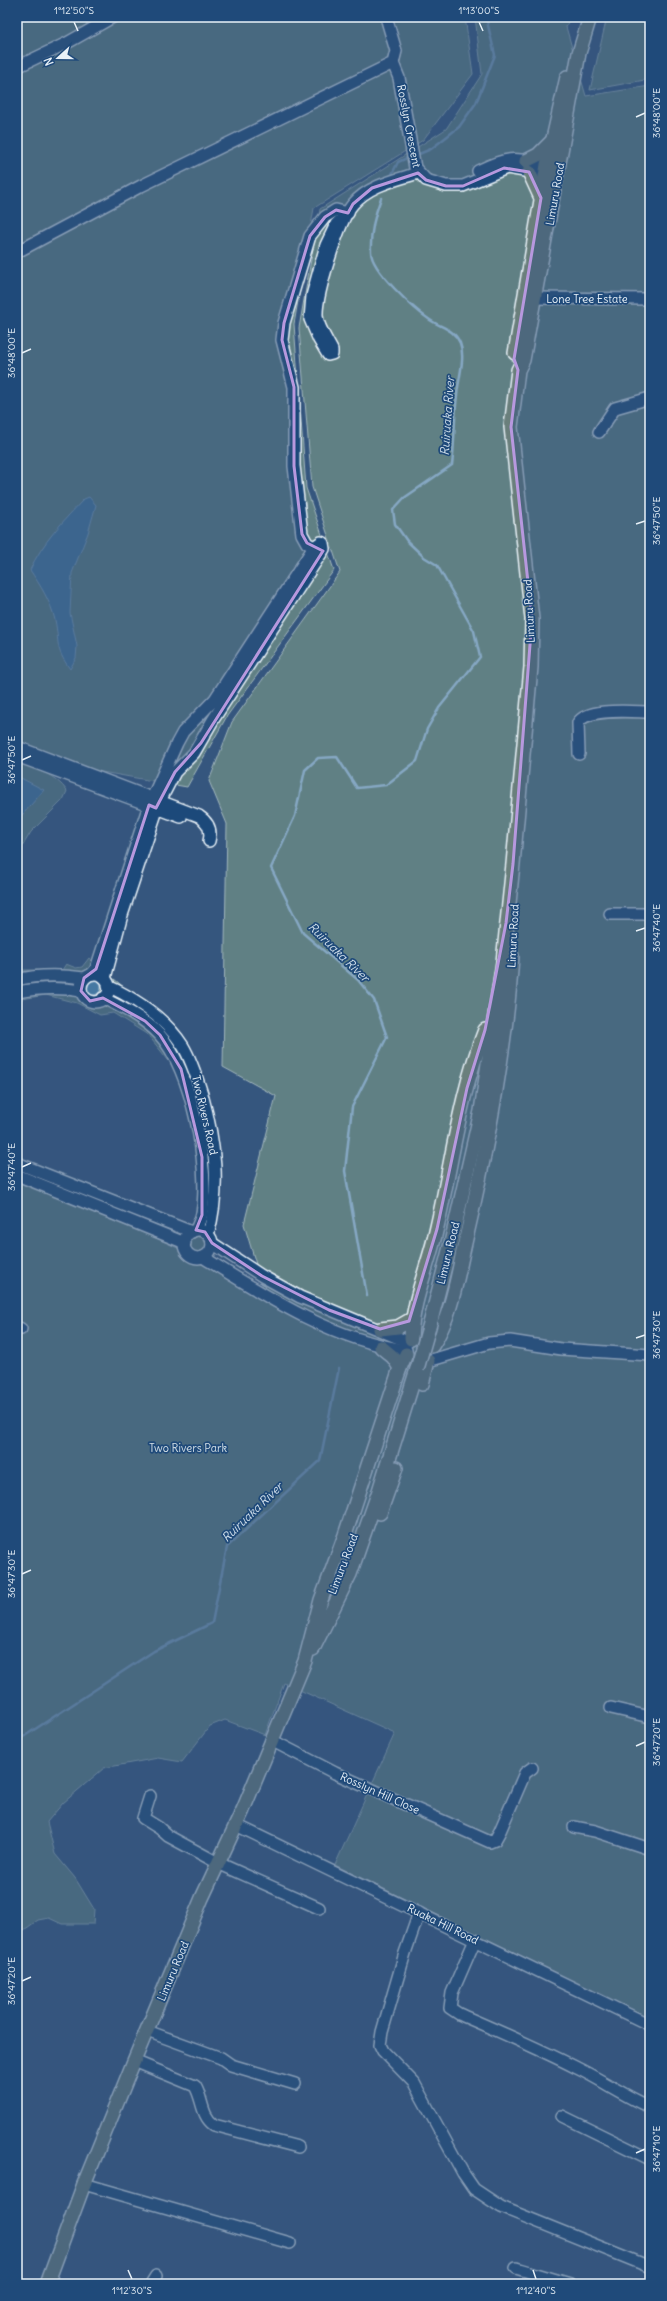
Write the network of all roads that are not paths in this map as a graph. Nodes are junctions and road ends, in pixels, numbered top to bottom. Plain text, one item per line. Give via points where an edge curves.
1 (113, 17) edge
2 (386, 17) edge
3 (581, 17) edge
4 (590, 17) edge
5 (393, 63) junction
6 (17, 67) edge
7 (552, 142) junction
8 (528, 166) junction
9 (546, 170) junction
10 (559, 172) junction
11 (418, 173) junction
12 (541, 198) junction
13 (348, 213) junction
14 (17, 252) edge
15 (529, 298) junction
16 (650, 299) edge
17 (650, 398) edge
18 (599, 432) dead end
19 (314, 546) junction
20 (650, 712) edge
21 (17, 747) edge
22 (579, 754) dead end
23 (17, 756) edge
24 (154, 804) junction
25 (514, 853) junction
26 (610, 914) dead end
27 (650, 914) edge
28 (506, 923) junction
29 (88, 976) junction
30 (17, 980) edge
31 (106, 982) junction
32 (81, 991) junction
33 (17, 992) edge
34 (103, 998) junction
35 (17, 1163) edge
36 (17, 1175) edge
37 (123, 1205) junction
38 (119, 1217) junction
39 (194, 1231) junction
40 (210, 1239) junction
41 (184, 1243) junction
42 (203, 1257) junction
43 (422, 1319) junction
44 (375, 1328) junction
45 (365, 1341) junction
46 (432, 1346) junction
47 (381, 1347) junction
48 (408, 1355) junction
49 (650, 1355) edge
50 (428, 1361) junction
51 (350, 1574) junction
52 (306, 1658) junction
53 (611, 1708) dead end
54 (650, 1717) edge
55 (271, 1740) junction
56 (532, 1768) dead end
57 (150, 1796) dead end
58 (236, 1825) junction
59 (574, 1827) dead end
60 (650, 1849) edge
61 (218, 1863) junction
62 (319, 1908) dead end
63 (419, 1913) junction
64 (475, 1940) junction
65 (650, 2025) edge
66 (147, 2031) junction
67 (134, 2061) junction
68 (295, 2084) dead end
69 (650, 2107) edge
70 (562, 2116) dead end
71 (298, 2146) dead end
72 (650, 2160) edge
73 (84, 2184) junction
74 (290, 2243) dead end
75 (650, 2267) edge
76 (516, 2268) dead end
77 (47, 2284) edge
78 (570, 2284) edge

1 - 6 street via 67,44
2 - 5 street via 396,51
3 - 7 main road, Limuru Road
4 - 10 main road, Limuru Road via 580,53
5 - 11 street, Rosslyn Crescent via 399,78
5 - 14 street via 141,186
7 - 8 main road
7 - 9 main road, Limuru Road
8 - 9 street
8 - 11 street, Rosslyn Crescent via 503,160 461,179 456,185 446,186 435,184
8 - 12 main road
9 - 10 street
9 - 12 main road, Limuru Road
10 - 15 main road, Limuru Road
11 - 13 street via 372,188 353,204
12 - 15 main road, Limuru Road
13 - 13 street via 335,243 318,304 317,318 332,350 332,354 328,355 310,319 312,296 326,245 336,224
13 - 19 street via 336,210 325,218 310,236 284,323 282,340 294,387 294,466 302,534 307,543
15 - 16 street, Lone Tree Estate
15 - 25 main road, Limuru Road via 523,360 518,370 512,406 512,452 532,619 531,667
17 - 18 street via 615,408
19 - 24 street via 214,699 183,732
19 - 24 street via 321,542 325,547 213,720 201,743 175,772
20 - 22 street via 594,712 583,718 578,723
21 - 24 street
23 - 24 street
24 - 29 street via 96,969
24 - 31 street
25 - 28 main road, Limuru Road
25 - 46 main road, Limuru Road via 517,876 508,1014 471,1215 443,1329
26 - 27 street
28 - 43 main road, Limuru Road via 472,1114 442,1248
28 - 43 main road, Limuru Road via 494,1030 481,1111 451,1243
29 - 30 street via 30,976
29 - 31 street, Two Rivers Road
29 - 32 street
31 - 34 street
31 - 40 street, Two Rivers Road via 152,1012 183,1046 195,1070 216,1158
32 - 33 street via 50,988
32 - 34 street via 90,1001
34 - 39 street, Two Rivers Road via 150,1026 160,1035 181,1069 198,1128 202,1157 202,1214
35 - 37 street
36 - 38 street
37 - 38 street
37 - 39 street
38 - 41 street
39 - 40 street
39 - 41 street
40 - 42 street via 210,1252
40 - 44 street via 262,1276 300,1297
41 - 42 street via 186,1252 191,1256
42 - 45 street via 292,1309
43 - 44 main road via 398,1327
43 - 48 main road, Limuru Road, bridge
43 - 48 main road, Limuru Road
44 - 45 street
44 - 48 street
45 - 47 street
46 - 48 main road via 423,1337
46 - 50 main road, Limuru Road via 432,1354
47 - 48 street
47 - 48 main road via 393,1357
48 - 50 main road via 416,1363
48 - 51 main road, Limuru Road via 379,1491
48 - 52 main road, Limuru Road via 366,1503
49 - 50 street via 561,1349 510,1341 489,1344
50 - 51 main road, Limuru Road via 387,1497
51 - 52 main road, Limuru Road
52 - 55 main road, Limuru Road
53 - 54 street
55 - 56 street, Rosslyn Hill Close via 335,1773 490,1842 495,1840 500,1831 525,1773
55 - 58 main road, Limuru Road
57 - 61 street via 143,1818 168,1836
58 - 61 main road, Limuru Road
58 - 63 street, Ruaka Hill Road
59 - 60 street
61 - 62 street
61 - 66 main road, Limuru Road
63 - 64 street, Ruaka Hill Road
63 - 75 street via 382,2032 382,2051 414,2082 462,2173 485,2198 501,2207
64 - 65 street, Ruaka Hill Road
64 - 69 street via 452,1993 450,2008 564,2061
66 - 67 main road, Limuru Road
66 - 68 street via 221,2058 231,2065
67 - 71 street via 195,2086 200,2094 205,2116 214,2125
67 - 73 main road, Limuru Road
70 - 72 street
73 - 74 street
73 - 77 main road, Limuru Road
76 - 78 street

